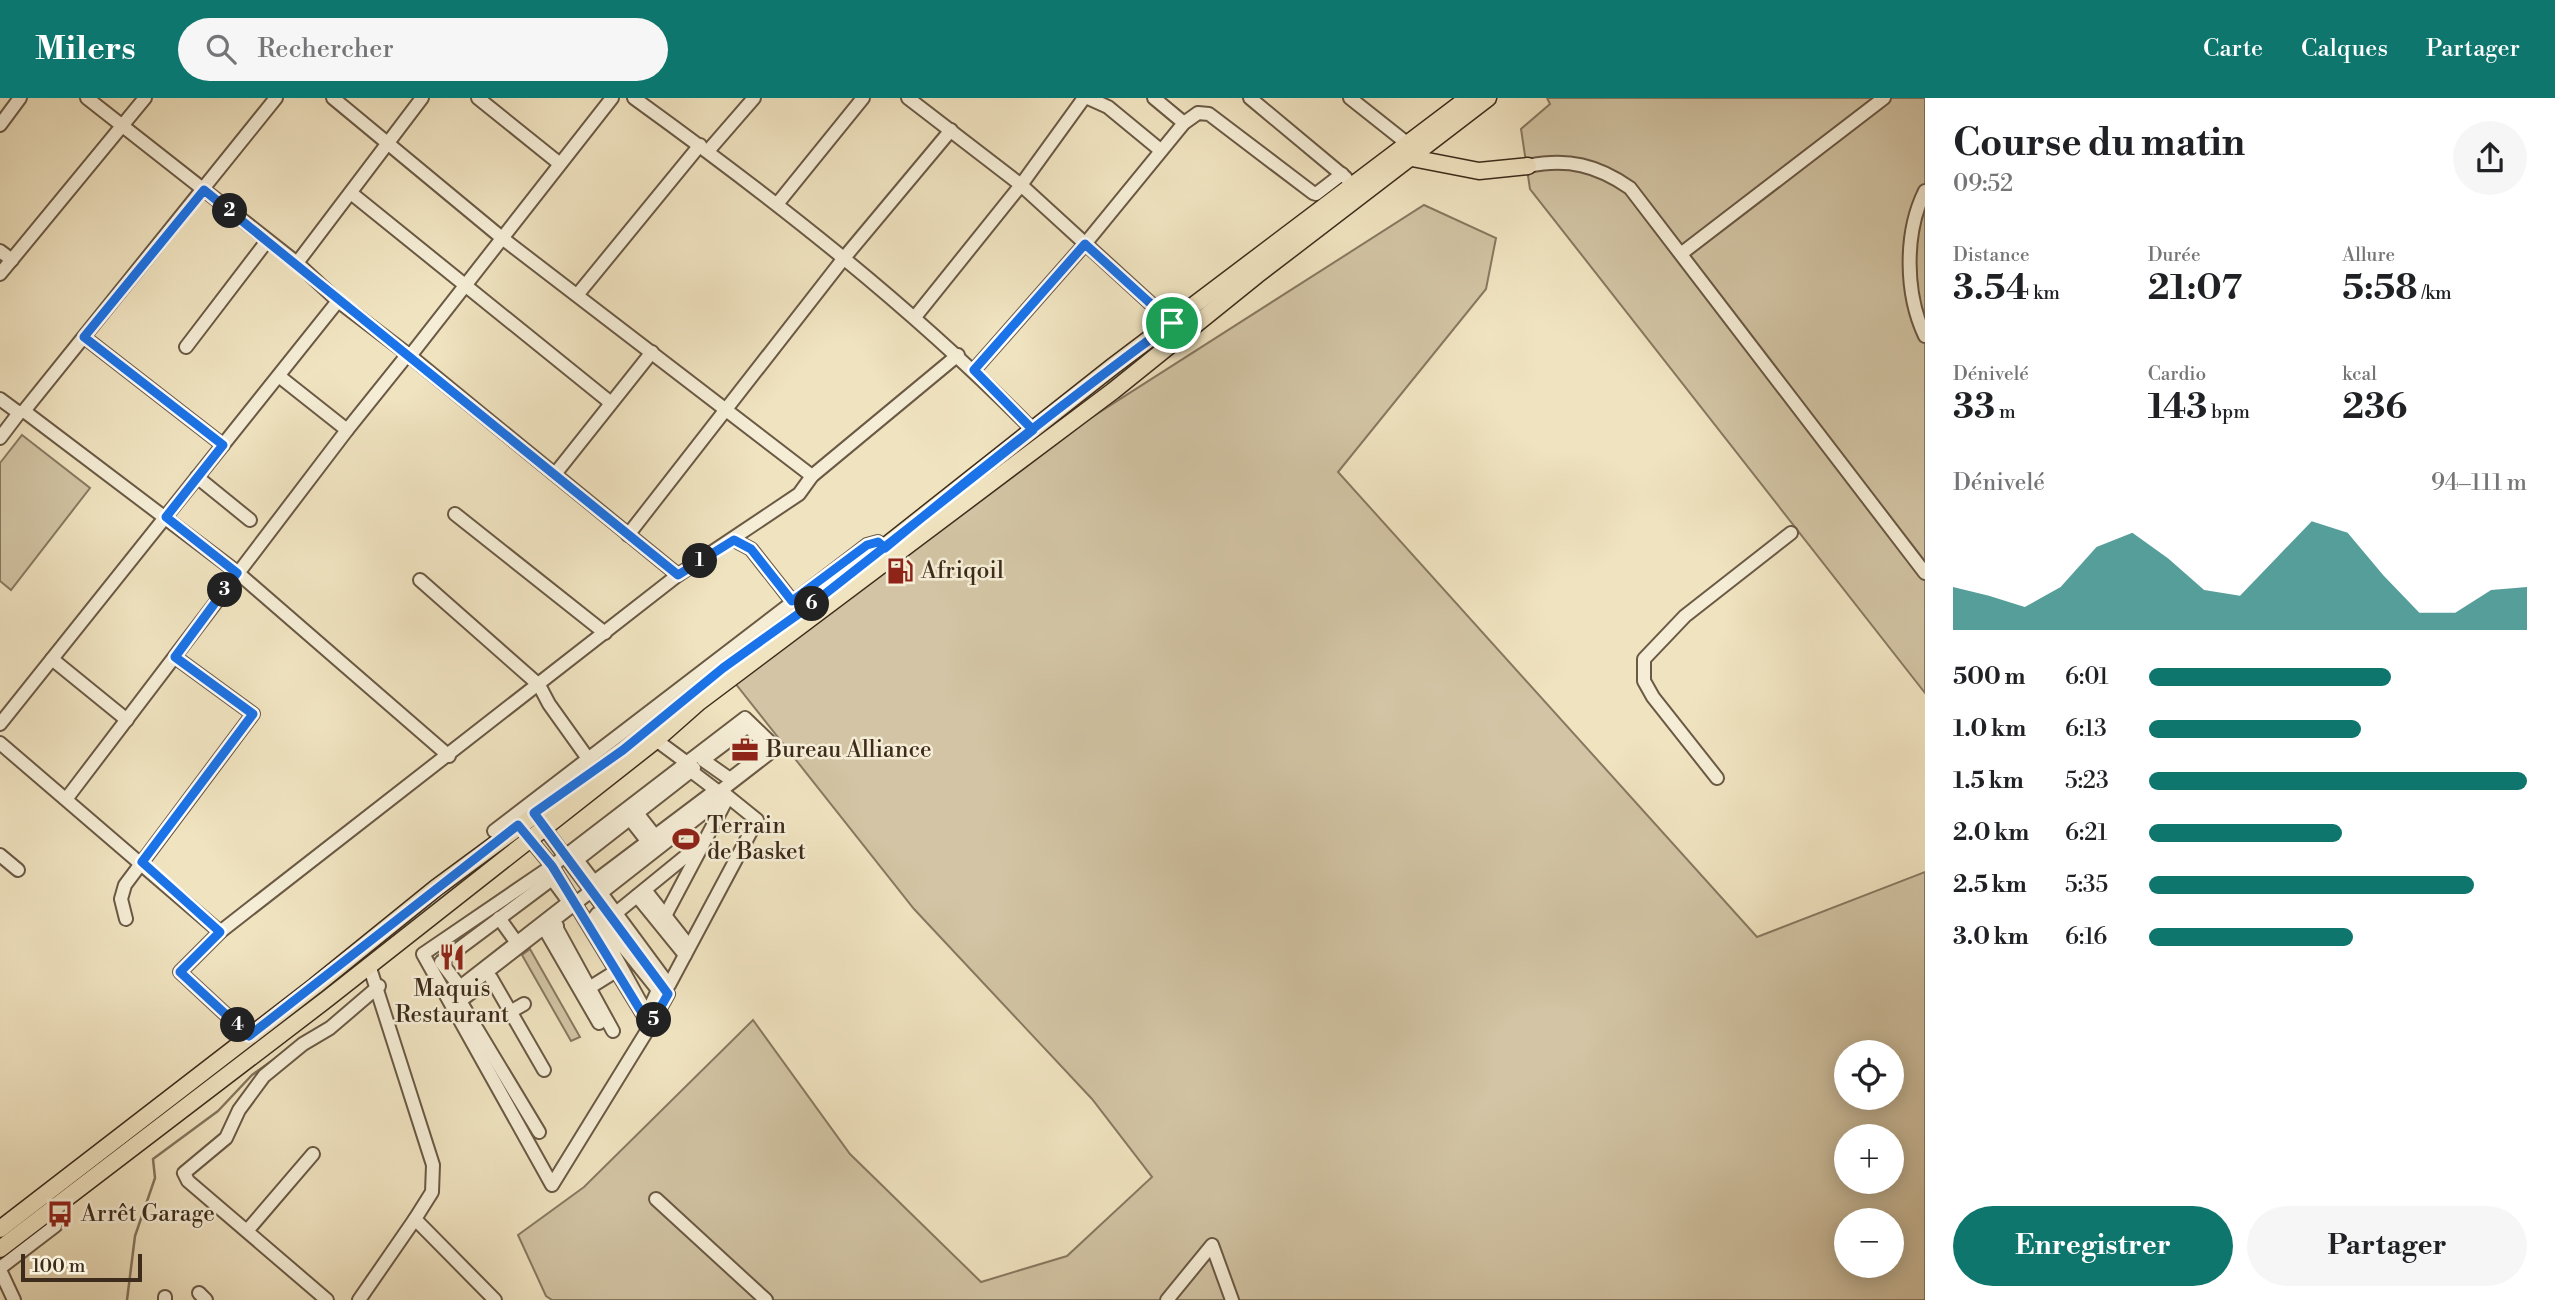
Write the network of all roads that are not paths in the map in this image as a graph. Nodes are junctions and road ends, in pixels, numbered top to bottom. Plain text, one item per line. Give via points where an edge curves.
1 (20, 98) edge
2 (87, 98) edge
3 (145, 98) edge
4 (276, 98) edge
5 (332, 98) edge
6 (422, 98) edge
7 (478, 98) edge
8 (612, 98) edge
9 (754, 98) edge
10 (863, 98) edge
11 (908, 98) edge
12 (1086, 98) edge
13 (1154, 98) edge
14 (1250, 98) edge
15 (1468, 98) edge
16 (1488, 98) edge
17 (1884, 98) edge
18 (636, 99) edge
19 (1357, 100) edge
20 (1184, 123) junction
21 (0, 125) edge
22 (123, 126) junction
23 (951, 130) junction
24 (387, 142) junction
25 (704, 148) junction
26 (1159, 149) junction
27 (1410, 151) junction
28 (560, 164) junction
29 (1528, 166) joint
30 (1348, 179) junction
31 (1021, 185) junction
32 (204, 190) junction
33 (1925, 191) edge
34 (351, 192) junction
35 (778, 203) junction
36 (502, 238) junction
37 (267, 241) junction
38 (1085, 244) junction
39 (0, 251) edge
40 (1682, 253) junction
41 (844, 258) junction
42 (12, 260) junction
43 (297, 263) junction
44 (0, 274) edge
45 (466, 285) junction
46 (578, 294) junction
47 (338, 301) junction
48 (915, 317) junction
49 (1172, 323) junction
50 (1925, 336) edge
51 (84, 337) junction
52 (186, 347) dead end
53 (652, 352) junction
54 (409, 355) junction
55 (958, 355) junction
56 (974, 370) junction
57 (280, 377) junction
58 (0, 399) edge
59 (611, 403) junction
60 (726, 408) junction
61 (21, 412) junction
62 (346, 430) junction
63 (1033, 430) junction
64 (0, 438) edge
65 (223, 445) junction
66 (555, 474) junction
67 (812, 476) junction
68 (197, 477) junction
69 (455, 514) dead end
70 (166, 517) junction
71 (250, 520) dead end
72 (1791, 533) dead end
73 (628, 535) junction
74 (734, 540) junction
75 (885, 548) junction
76 (237, 573) junction
77 (1925, 573) edge
78 (678, 575) junction
79 (420, 580) dead end
80 (792, 601) junction
81 (606, 633) junction
82 (175, 657) junction
83 (51, 659) junction
84 (539, 685) junction
85 (127, 720) junction
86 (0, 724) edge
87 (656, 740) junction
88 (0, 743) edge
89 (449, 756) junction
90 (589, 760) junction
91 (687, 768) junction
92 (1717, 778) dead end
93 (727, 789) junction
94 (67, 798) junction
95 (534, 813) junction
96 (633, 816) junction
97 (518, 825) junction
98 (545, 828) junction
99 (494, 831) dead end
100 (529, 839) junction
101 (651, 839) junction
102 (668, 840) junction
103 (704, 842) junction
104 (0, 855) edge
105 (564, 856) junction
106 (684, 859) junction
107 (142, 862) junction
108 (552, 866) junction
109 (18, 870) dead end
110 (592, 893) junction
111 (641, 893) junction
112 (575, 905) junction
113 (616, 913) junction
114 (665, 916) junction
115 (126, 919) dead end
116 (496, 921) junction
117 (552, 930) junction
118 (220, 932) junction
119 (514, 945) junction
120 (683, 952) junction
121 (369, 965) junction
122 (613, 974) junction
123 (491, 978) junction
124 (379, 986) junction
125 (589, 988) junction
126 (462, 991) dead end
127 (668, 994) junction
128 (524, 1004) dead end
129 (516, 1020) junction
130 (599, 1023) dead end
131 (648, 1024) junction
132 (613, 1031) dead end
133 (249, 1036) junction
134 (544, 1070) dead end
135 (539, 1132) dead end
136 (313, 1154) dead end
137 (656, 1199) dead end
138 (49, 1211) junction
139 (415, 1219) junction
140 (0, 1229) edge
141 (247, 1231) junction
142 (0, 1249) edge
143 (0, 1269) edge
144 (14, 1300) edge
145 (327, 1300) edge
146 (359, 1300) edge
147 (495, 1300) edge
148 (766, 1300) edge
149 (1167, 1300) edge
150 (1232, 1300) edge

1 - 21 street
2 - 22 street
3 - 22 street
4 - 32 street
5 - 24 street
6 - 24 street
7 - 28 street
8 - 28 street
9 - 25 street
10 - 35 street
11 - 23 street
12 - 26 street via 1108,107
12 - 31 street
13 - 20 street
14 - 30 street
15 - 27 main road
16 - 27 main road
17 - 40 street
18 - 25 street
19 - 27 street
20 - 26 street
20 - 30 street via 1198,113 1209,114 1313,194
22 - 32 street
22 - 42 street
23 - 31 street
23 - 41 street
24 - 34 street
24 - 36 street
25 - 35 street
25 - 46 street
26 - 38 street
27 - 29 main road via 1479,171
27 - 30 main road
27 - 87 main road via 1113,391 699,702
28 - 36 street
29 - 40 street via 1577,163 1610,174 1630,188
30 - 49 main road
31 - 38 street
31 - 48 street
32 - 37 street
32 - 51 street
33 - 50 street via 1913,229 1910,264 1913,298
34 - 43 street
34 - 45 street
35 - 41 street
36 - 45 street
36 - 46 street
37 - 43 street
37 - 52 street
38 - 49 street
38 - 56 street
39 - 42 street
40 - 77 street
41 - 48 street
41 - 60 street
42 - 44 street
43 - 47 street
45 - 54 street
45 - 59 street
46 - 53 street
47 - 54 street
47 - 57 street
48 - 55 street
49 - 63 main road
51 - 61 street
51 - 65 street
53 - 59 street
53 - 60 street
54 - 62 street
54 - 66 street
55 - 56 street
55 - 67 street
56 - 63 street
57 - 62 street
57 - 65 street
58 - 61 street
59 - 66 street
60 - 67 street
60 - 73 street
61 - 64 street
61 - 70 street
62 - 76 street
63 - 75 main road
65 - 68 street
66 - 73 street
67 - 74 street via 799,494
68 - 70 street
68 - 71 street
69 - 81 street
70 - 76 street
70 - 83 street
72 - 92 street via 1685,615 1644,659 1644,681 1653,697
73 - 78 street
74 - 78 street
74 - 80 street via 751,549
75 - 80 street via 878,542 867,545
75 - 95 main road
76 - 82 street
76 - 89 street
78 - 81 street
79 - 84 street
80 - 90 street
81 - 84 street
82 - 85 street
82 - 107 street via 253,714
83 - 85 street
83 - 86 street
84 - 89 street
84 - 90 street
85 - 94 street
87 - 91 street
87 - 98 main road
88 - 94 street
89 - 118 street
90 - 99 street
91 - 93 street
91 - 93 street via 745,718 776,748
91 - 96 street
91 - 101 street via 706,798
91 - 105 street
93 - 93 street via 703,760 748,726 769,749
93 - 102 street via 726,795
93 - 103 street
93 - 110 street
93 - 120 street via 757,820
93 - 127 street via 762,819
94 - 107 street
95 - 97 main road
95 - 98 street
96 - 101 street
96 - 101 street via 577,860 594,882
97 - 100 street
97 - 133 main road
98 - 100 main road
98 - 105 street
100 - 108 street
100 - 121 main road
102 - 106 street
102 - 113 street via 601,893
103 - 106 street
103 - 114 street
104 - 109 street
105 - 108 street
105 - 110 street
106 - 111 street
107 - 115 street via 121,899
107 - 118 street
108 - 112 street
108 - 131 street via 424,954 552,1185
110 - 112 street
110 - 127 street
111 - 113 street
111 - 114 street
111 - 120 street
112 - 126 street
112 - 131 street
113 - 120 street via 669,985
114 - 120 street via 685,941
116 - 119 street
116 - 119 street via 441,962 460,987
116 - 119 street via 552,879 569,902
117 - 122 street via 577,912
117 - 123 street
117 - 125 street
117 - 130 street
118 - 133 street via 180,972
121 - 124 street
121 - 138 main road
122 - 125 street
122 - 131 street
123 - 129 street
123 - 135 street via 460,1001
124 - 139 street via 433,1165 432,1192
124 - 141 street via 264,1076 239,1110 226,1138 184,1173
125 - 132 street
127 - 131 street
128 - 129 street
129 - 134 street
131 - 131 street via 594,918 595,915 600,914 658,990
133 - 140 main road
136 - 141 street
137 - 148 street
138 - 142 main road
138 - 143 street via 55,1226
139 - 146 street
139 - 147 street
141 - 145 street
143 - 144 street
149 - 150 street via 1212,1245

